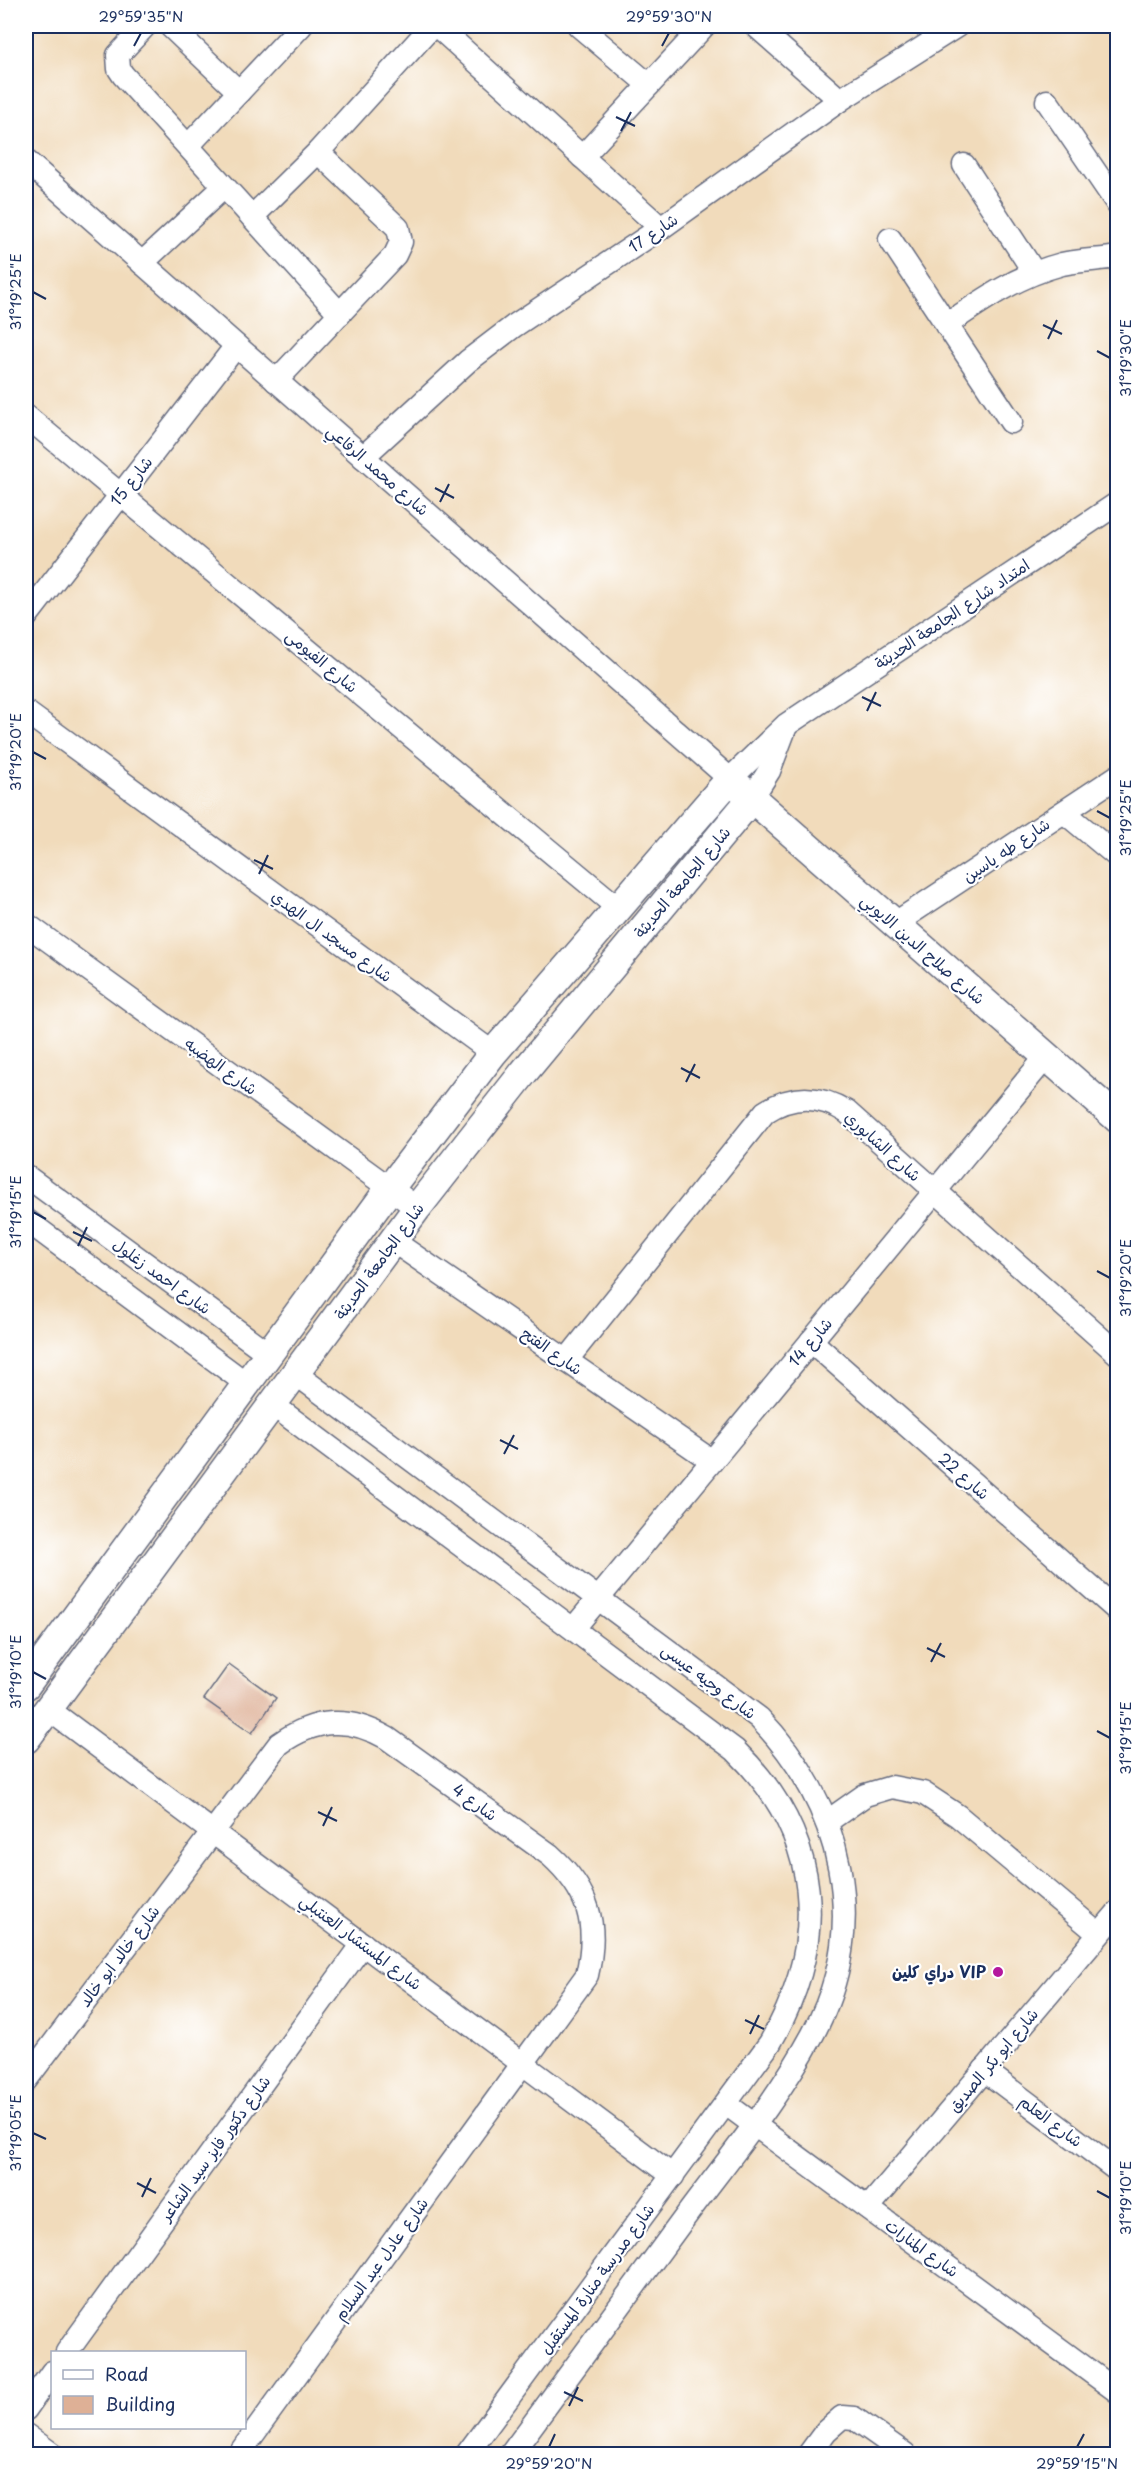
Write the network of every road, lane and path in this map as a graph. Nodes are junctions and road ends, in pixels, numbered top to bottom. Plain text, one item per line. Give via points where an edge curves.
1 (145, 26) edge
2 (170, 26) edge
3 (301, 26) edge
4 (579, 26) edge
5 (704, 26) edge
6 (756, 26) edge
7 (957, 26) edge
8 (442, 27) edge
9 (649, 85) junction
10 (239, 92) junction
11 (840, 100) junction
12 (1047, 101) dead end
13 (188, 146) junction
14 (318, 152) junction
15 (582, 156) junction
16 (26, 161) edge
17 (964, 165) dead end
18 (225, 187) junction
19 (1118, 205) edge
20 (252, 217) junction
21 (661, 228) junction
22 (890, 239) dead end
23 (1118, 257) edge
24 (142, 263) junction
25 (1034, 272) junction
26 (340, 314) junction
27 (946, 325) junction
28 (236, 346) junction
29 (276, 381) junction
30 (26, 416) edge
31 (1011, 422) dead end
32 (363, 457) junction
33 (121, 494) junction
34 (1118, 504) edge
35 (26, 617) edge
36 (26, 712) edge
37 (786, 725) junction
38 (1118, 776) edge
39 (729, 779) junction
40 (752, 798) junction
41 (1064, 812) junction
42 (1118, 857) edge
43 (617, 907) junction
44 (26, 924) edge
45 (894, 924) junction
46 (493, 1053) junction
47 (1046, 1057) junction
48 (1118, 1119) edge
49 (26, 1176) edge
50 (390, 1188) junction
51 (934, 1192) junction
52 (417, 1208) junction
53 (26, 1220) edge
54 (393, 1241) junction
55 (811, 1341) junction
56 (268, 1354) junction
57 (1118, 1354) edge
58 (566, 1361) junction
59 (296, 1374) junction
60 (247, 1384) junction
61 (273, 1405) junction
62 (712, 1461) junction
63 (598, 1598) junction
64 (1118, 1611) edge
65 (574, 1628) junction
66 (26, 1685) edge
67 (48, 1709) junction
68 (26, 1739) edge
69 (828, 1821) junction
70 (212, 1831) junction
71 (1118, 1912) edge
72 (1099, 1934) junction
73 (363, 1944) junction
74 (523, 2063) junction
75 (984, 2070) junction
76 (26, 2080) edge
77 (726, 2104) junction
78 (754, 2124) junction
79 (1118, 2171) edge
80 (673, 2176) junction
81 (868, 2208) junction
82 (68, 2351) edge
83 (51, 2373) edge
84 (1118, 2392) edge
85 (26, 2409) edge
86 (482, 2434) junction
87 (26, 2435) edge
88 (52, 2454) edge
89 (239, 2454) edge
90 (467, 2454) edge
91 (510, 2454) edge
92 (809, 2454) edge
93 (905, 2454) edge

1 - 13 street via 118,55 118,69
2 - 10 street
3 - 10 street
4 - 9 street
5 - 9 street
6 - 11 street
7 - 11 street, شارع 17
8 - 14 street
8 - 15 street
9 - 15 street
10 - 13 street
11 - 21 street, شارع 17
12 - 19 street
13 - 18 street
14 - 20 street
14 - 26 street via 401,235 395,255
15 - 21 street
16 - 24 street, شارع محمد الرفاعي
17 - 25 street
18 - 20 street
18 - 24 street
20 - 26 street
21 - 32 street, شارع 17 via 498,338
22 - 27 street
23 - 25 street
24 - 28 street, شارع محمد الرفاعي
25 - 27 street via 1004,286
26 - 29 street
27 - 31 street
28 - 29 street, شارع محمد الرفاعي
28 - 33 street, شارع 15
29 - 32 street, شارع محمد الرفاعي
30 - 33 street, شارع الفيومى
32 - 39 street, شارع محمد الرفاعي
33 - 35 street, شارع 15
33 - 43 street, شارع الفيومى
34 - 37 street, امتداد شارع الجامعة الحديثة
36 - 46 street, شارع مسجد ال الهدي
37 - 39 street, امتداد شارع الجامعة الحديثة
37 - 40 street via 772,764
38 - 41 street, شارع طه ياسين
39 - 40 street, شارع صلاح الدين الايوبي
39 - 43 street, شارع الجامعة الحديثة
40 - 45 street, شارع صلاح الدين الايوبي
40 - 52 street, شارع الجامعة الحديثة via 524,1072
41 - 42 street
41 - 45 street, شارع طه ياسين
43 - 46 street, شارع الجامعة الحديثة
44 - 50 street, شارع الهضبه
45 - 47 street, شارع صلاح الدين الايوبي
46 - 50 street, شارع الجامعة الحديثة
47 - 48 street, شارع صلاح الدين الايوبي
47 - 51 street, شارع 14
49 - 56 street, شارع احمد زغلول
50 - 52 street, شارع الهضبه
50 - 56 street, شارع الجامعة الحديثة
51 - 55 street, شارع 14
51 - 57 street, شارع الشابوري
51 - 58 street, شارع الشابوري via 847,1112 832,1103 798,1098 780,1102 765,1112
52 - 54 street, شارع الجامعة الحديثة
53 - 60 street
54 - 58 street, شارع الفتح
54 - 59 street, شارع الجامعة الحديثة
55 - 62 street, شارع 14
55 - 64 street, شارع 22
56 - 60 street, شارع الجامعة الحديثة
58 - 62 street, شارع الفتح
59 - 61 street, شارع الجامعة الحديثة
59 - 63 street, شارع وجيه عيسى
60 - 66 street, شارع الجامعة الحديثة
61 - 65 street
61 - 67 street, شارع الجامعة الحديثة
62 - 63 street, شارع 14
63 - 65 street, شارع 14
63 - 69 street, شارع وجيه عيسى via 759,1718 800,1766
65 - 77 street via 711,1730 758,1773 787,1818 802,1858 809,1922 798,1986 770,2043
67 - 68 street, شارع الجامعة الحديثة
67 - 70 street, شارع المستشار العنتبلي
69 - 72 street via 865,1795 892,1786 922,1793 958,1816
69 - 78 street, شارع وجيه عيسى via 842,1882 842,1934 836,1975 813,2033
70 - 73 street, شارع المستشار العنتبلي
70 - 74 street, شارع 4 via 279,1744 313,1724 352,1723 387,1738 550,1855 580,1888 593,1931 592,1953 587,1975
70 - 76 street, شارع خالد ابو خالد
71 - 72 street, شارع ابو بكر الصديق
72 - 75 street, شارع ابو بكر الصديق
73 - 74 street, شارع المستشار العنتبلي
73 - 82 street, شارع دكتور فايز سيد الشاعر
74 - 80 street, شارع المستشار العنتبلي
74 - 89 street, شارع عادل عبد السلام
75 - 79 street, شارع العلم
75 - 81 street, شارع ابو بكر الصديق
77 - 78 street, شارع المنارات
77 - 80 street, شارع مدرسة منارة المستقبل
78 - 81 street, شارع المنارات
78 - 91 street, شارع مدرسة منارة المستقبل
80 - 86 street, شارع مدرسة منارة المستقبل
81 - 84 street, شارع المنارات
83 - 85 street
86 - 90 street, شارع مدرسة منارة المستقبل
86 - 91 street
87 - 88 street
92 - 93 street via 834,2422 848,2417

